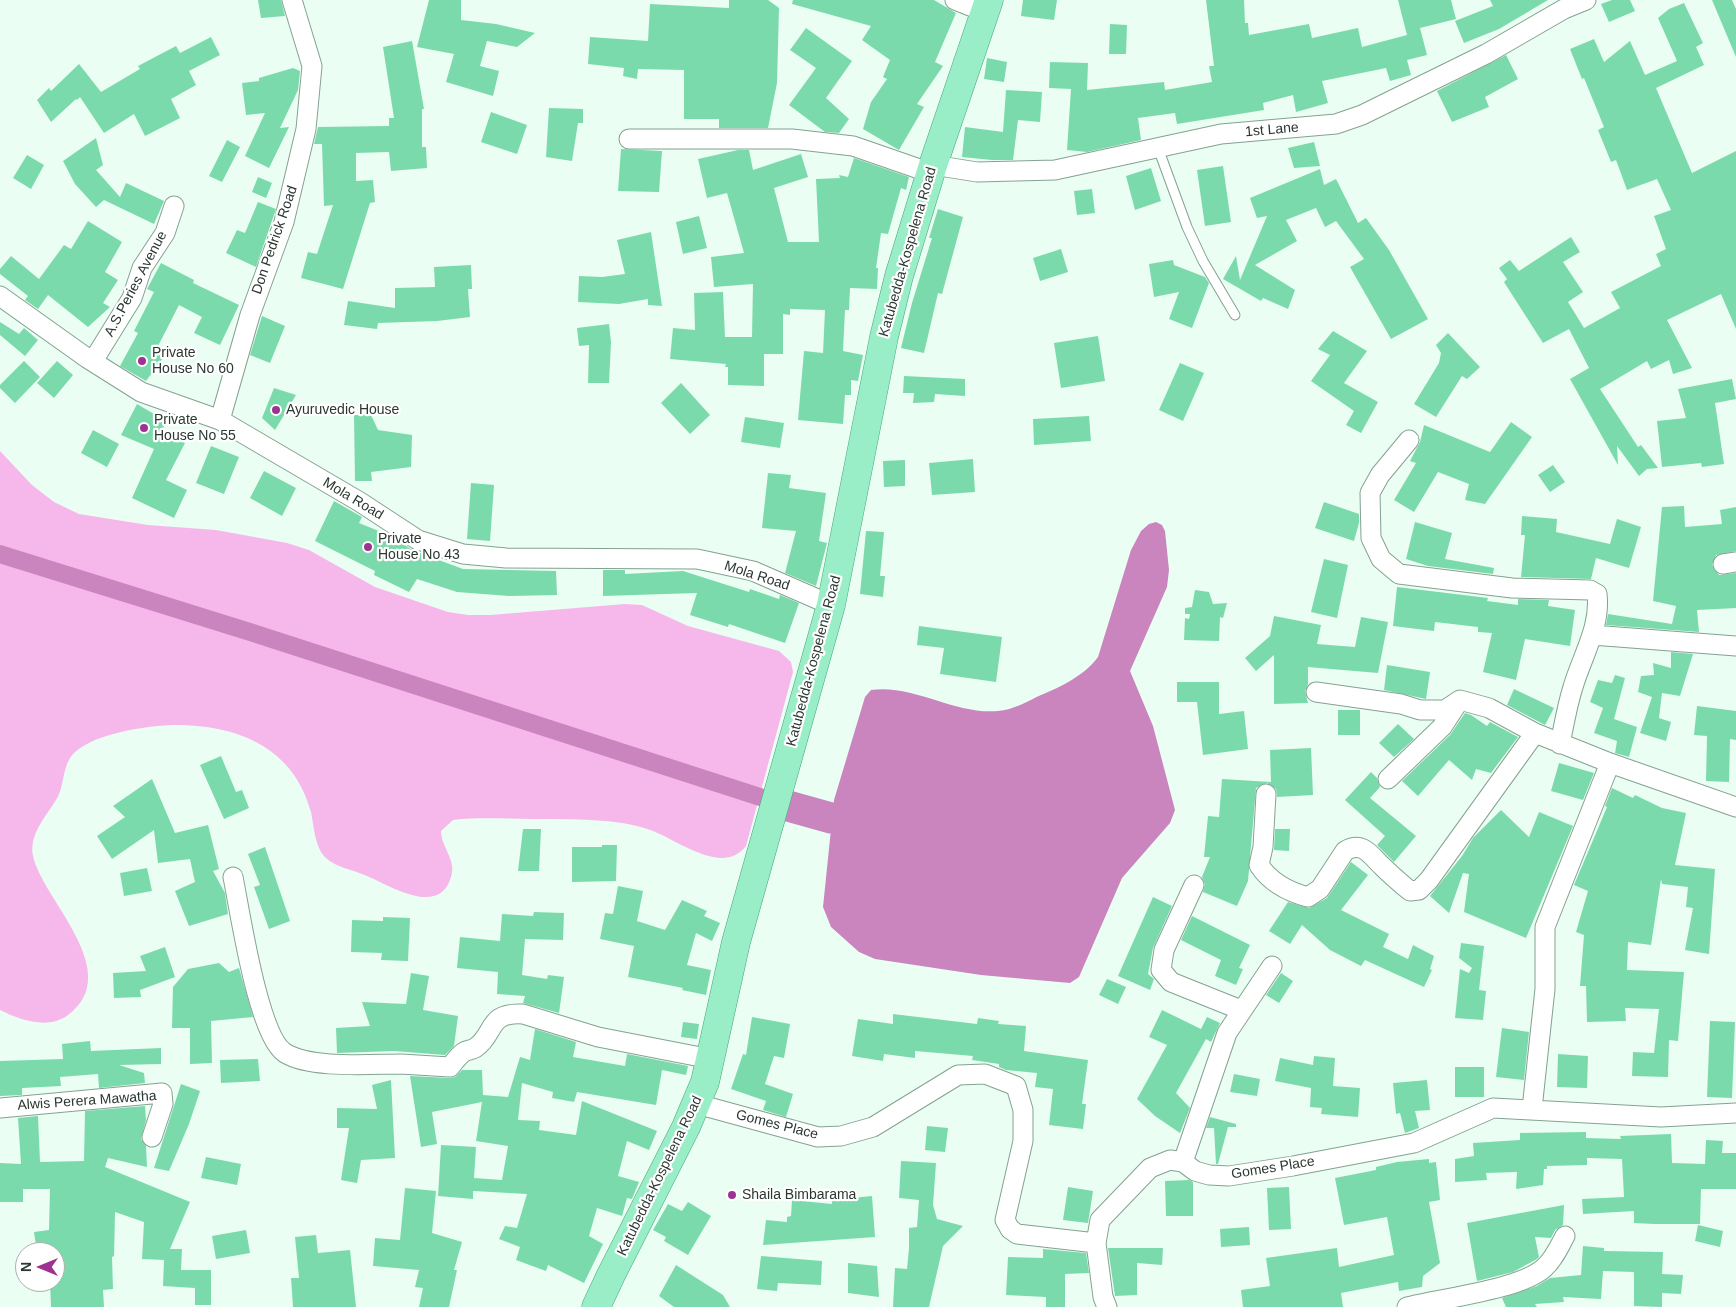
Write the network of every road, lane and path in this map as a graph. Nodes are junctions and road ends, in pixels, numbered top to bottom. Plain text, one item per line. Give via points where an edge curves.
1 (292, 0) edge
2 (955, 0) edge
3 (1586, 0) edge
4 (1562, 5) edge
5 (987, 6) edge
6 (629, 139) dead end
7 (1158, 148) junction
8 (932, 169) junction
9 (174, 206) dead end
10 (0, 296) edge
11 (1235, 315) dead end
12 (93, 361) junction
13 (220, 420) junction
14 (1409, 440) dead end
15 (831, 605) junction
16 (1592, 635) junction
17 (1736, 646) edge
18 (1316, 692) dead end
19 (1460, 700) junction
20 (1535, 733) junction
21 (1560, 744) junction
22 (1610, 764) junction
23 (1388, 780) dead end
24 (1266, 794) dead end
25 (1736, 807) edge
26 (233, 877) dead end
27 (1194, 885) dead end
28 (1272, 966) dead end
29 (1241, 1010) junction
30 (712, 1059) junction
31 (697, 1104) junction
32 (0, 1108) edge
33 (1532, 1109) junction
34 (1736, 1113) edge
35 (152, 1137) dead end
36 (1183, 1162) junction
37 (1565, 1236) dead end
38 (1096, 1243) junction
39 (596, 1307) edge
40 (1107, 1307) edge
41 (1410, 1307) edge

1 - 13 street, Don Pedrick Road via 312,66 306,129 284,222 250,315
2 - 5 street
3 - 4 street, 1st Lane
4 - 7 street, 1st Lane via 1486,54 1362,115 1336,124 1220,134
5 - 8 main road, Katubedda-Kospelena Road
6 - 8 street, 1st Lane via 792,139 853,146
7 - 8 street, 1st Lane via 1055,170 977,172
7 - 11 lane via 1187,227
8 - 15 main road, Katubedda-Kospelena Road via 884,337
9 - 12 street, A.S.Peries Avenue via 165,233 142,268 132,298
10 - 12 street, Mola Road
12 - 13 street, Mola Road via 141,392
13 - 15 street, Mola Road via 418,540 464,554 506,558 697,559 753,571
14 - 16 street via 1380,475 1370,493 1371,538 1381,559 1399,574 1512,588 1590,590 1597,594 1598,606
15 - 30 main road, Katubedda-Kospelena Road via 736,942
16 - 17 street
16 - 21 street via 1573,686
18 - 19 street via 1401,704 1420,710 1445,710
19 - 20 street via 1489,708
19 - 23 street via 1442,727
20 - 21 street
20 - 24 street via 1419,890 1404,886 1369,851 1351,847 1320,889 1308,896 1293,893 1266,875 1259,865
21 - 22 street
22 - 25 street
22 - 33 street via 1545,927 1545,988
26 - 30 street via 266,1023 284,1052 299,1059 334,1065 450,1067 464,1052 474,1049 482,1041 495,1022 512,1013 598,1037
27 - 29 street via 1164,950 1160,970 1171,982
28 - 29 street
29 - 36 street via 1226,1033
30 - 31 main road, Katubedda-Kospelena Road
31 - 38 street, Gomes Place via 818,1137 841,1136 873,1127 958,1075 985,1074 1016,1086 1023,1110 1022,1141 1005,1220 1010,1229 1017,1234
31 - 39 main road, Katubedda-Kospelena Road
32 - 35 street, Alwis Perera Mawatha via 162,1093 163,1104
33 - 34 street, Gomes Place via 1661,1117
33 - 36 street, Gomes Place via 1493,1108 1414,1143 1228,1176 1194,1171
36 - 38 street via 1170,1160 1150,1168 1100,1220
37 - 41 street via 1554,1257 1532,1276
38 - 40 street via 1102,1297

